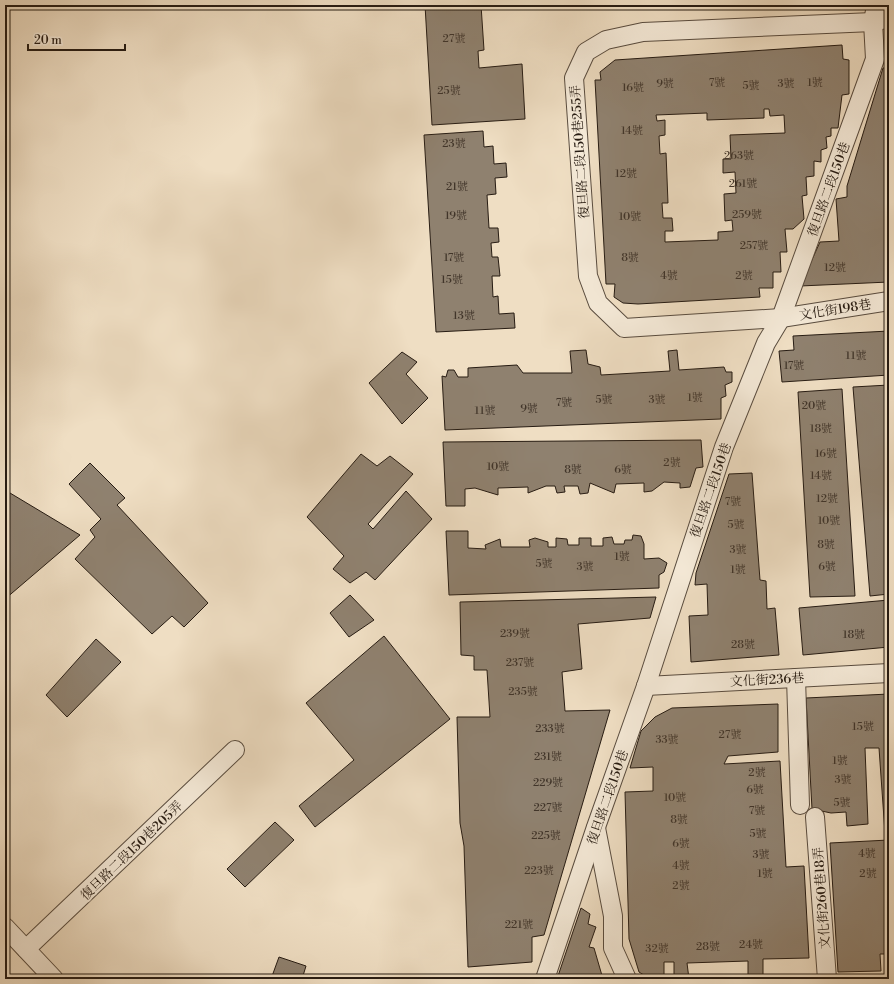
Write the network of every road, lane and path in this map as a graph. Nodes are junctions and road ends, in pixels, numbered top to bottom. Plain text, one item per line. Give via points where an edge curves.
1 (879, 15) edge
2 (889, 301) edge
3 (781, 318) junction
4 (889, 673) edge
5 (796, 678) junction
6 (646, 686) junction
7 (235, 750) dead end
8 (800, 805) dead end
9 (815, 817) dead end
10 (596, 827) junction
11 (5, 927) edge
12 (26, 950) junction
13 (54, 979) edge
14 (545, 979) edge
15 (627, 979) edge
16 (827, 979) edge

1 - 3 lane, 復旦路二段150巷 via 874,59
1 - 3 lane, 復旦路二段150巷255弄 via 643,32 606,40 586,52 574,78 588,276 598,303 624,328
2 - 3 lane, 文化街198巷
3 - 6 lane, 復旦路二段150巷 via 766,343 724,447
4 - 5 lane, 文化街236巷
5 - 6 lane, 文化街236巷
5 - 8 lane
6 - 10 lane, 復旦路二段150巷
7 - 12 lane, 復旦路二段150巷205弄
9 - 16 lane, 文化街260巷18弄
10 - 14 lane, 復旦路二段150巷
10 - 15 lane via 613,916 613,948
11 - 12 lane
12 - 13 lane

